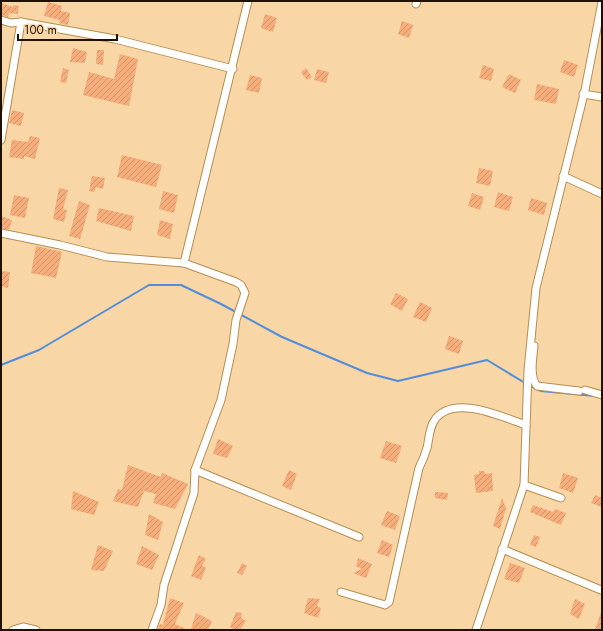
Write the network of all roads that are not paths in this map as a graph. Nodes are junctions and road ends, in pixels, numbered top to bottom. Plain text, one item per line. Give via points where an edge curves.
1 (248, 1) edge
2 (602, 2) edge
3 (1, 20) edge
4 (21, 22) junction
5 (233, 69) junction
6 (584, 94) junction
7 (602, 97) edge
8 (1, 140) edge
9 (563, 176) junction
10 (602, 194) edge
11 (1, 234) edge
12 (184, 263) junction
13 (536, 288) junction
14 (602, 395) edge
15 (526, 424) junction
16 (195, 470) junction
17 (524, 485) junction
18 (561, 498) dead end
19 (360, 537) dead end
20 (502, 549) junction
21 (601, 590) dead end
22 (341, 592) dead end
23 (13, 630) edge
24 (36, 630) edge
25 (152, 630) edge
26 (476, 630) edge

1 - 5 street
2 - 6 street
3 - 4 street
4 - 5 street via 115,39
4 - 8 street
5 - 12 street
6 - 7 street
6 - 9 street
9 - 10 street
9 - 13 street
11 - 12 street via 107,257
12 - 16 street via 236,282 242,285 245,293 236,320 221,400
13 - 14 street via 534,383 542,387
13 - 15 street via 529,346
15 - 17 street
15 - 22 street via 470,408 450,409 439,415 434,422 419,468 389,602 385,605
16 - 19 street
16 - 25 street via 194,494
17 - 18 street
17 - 20 street
20 - 21 street
20 - 26 street
23 - 24 street via 23,627

